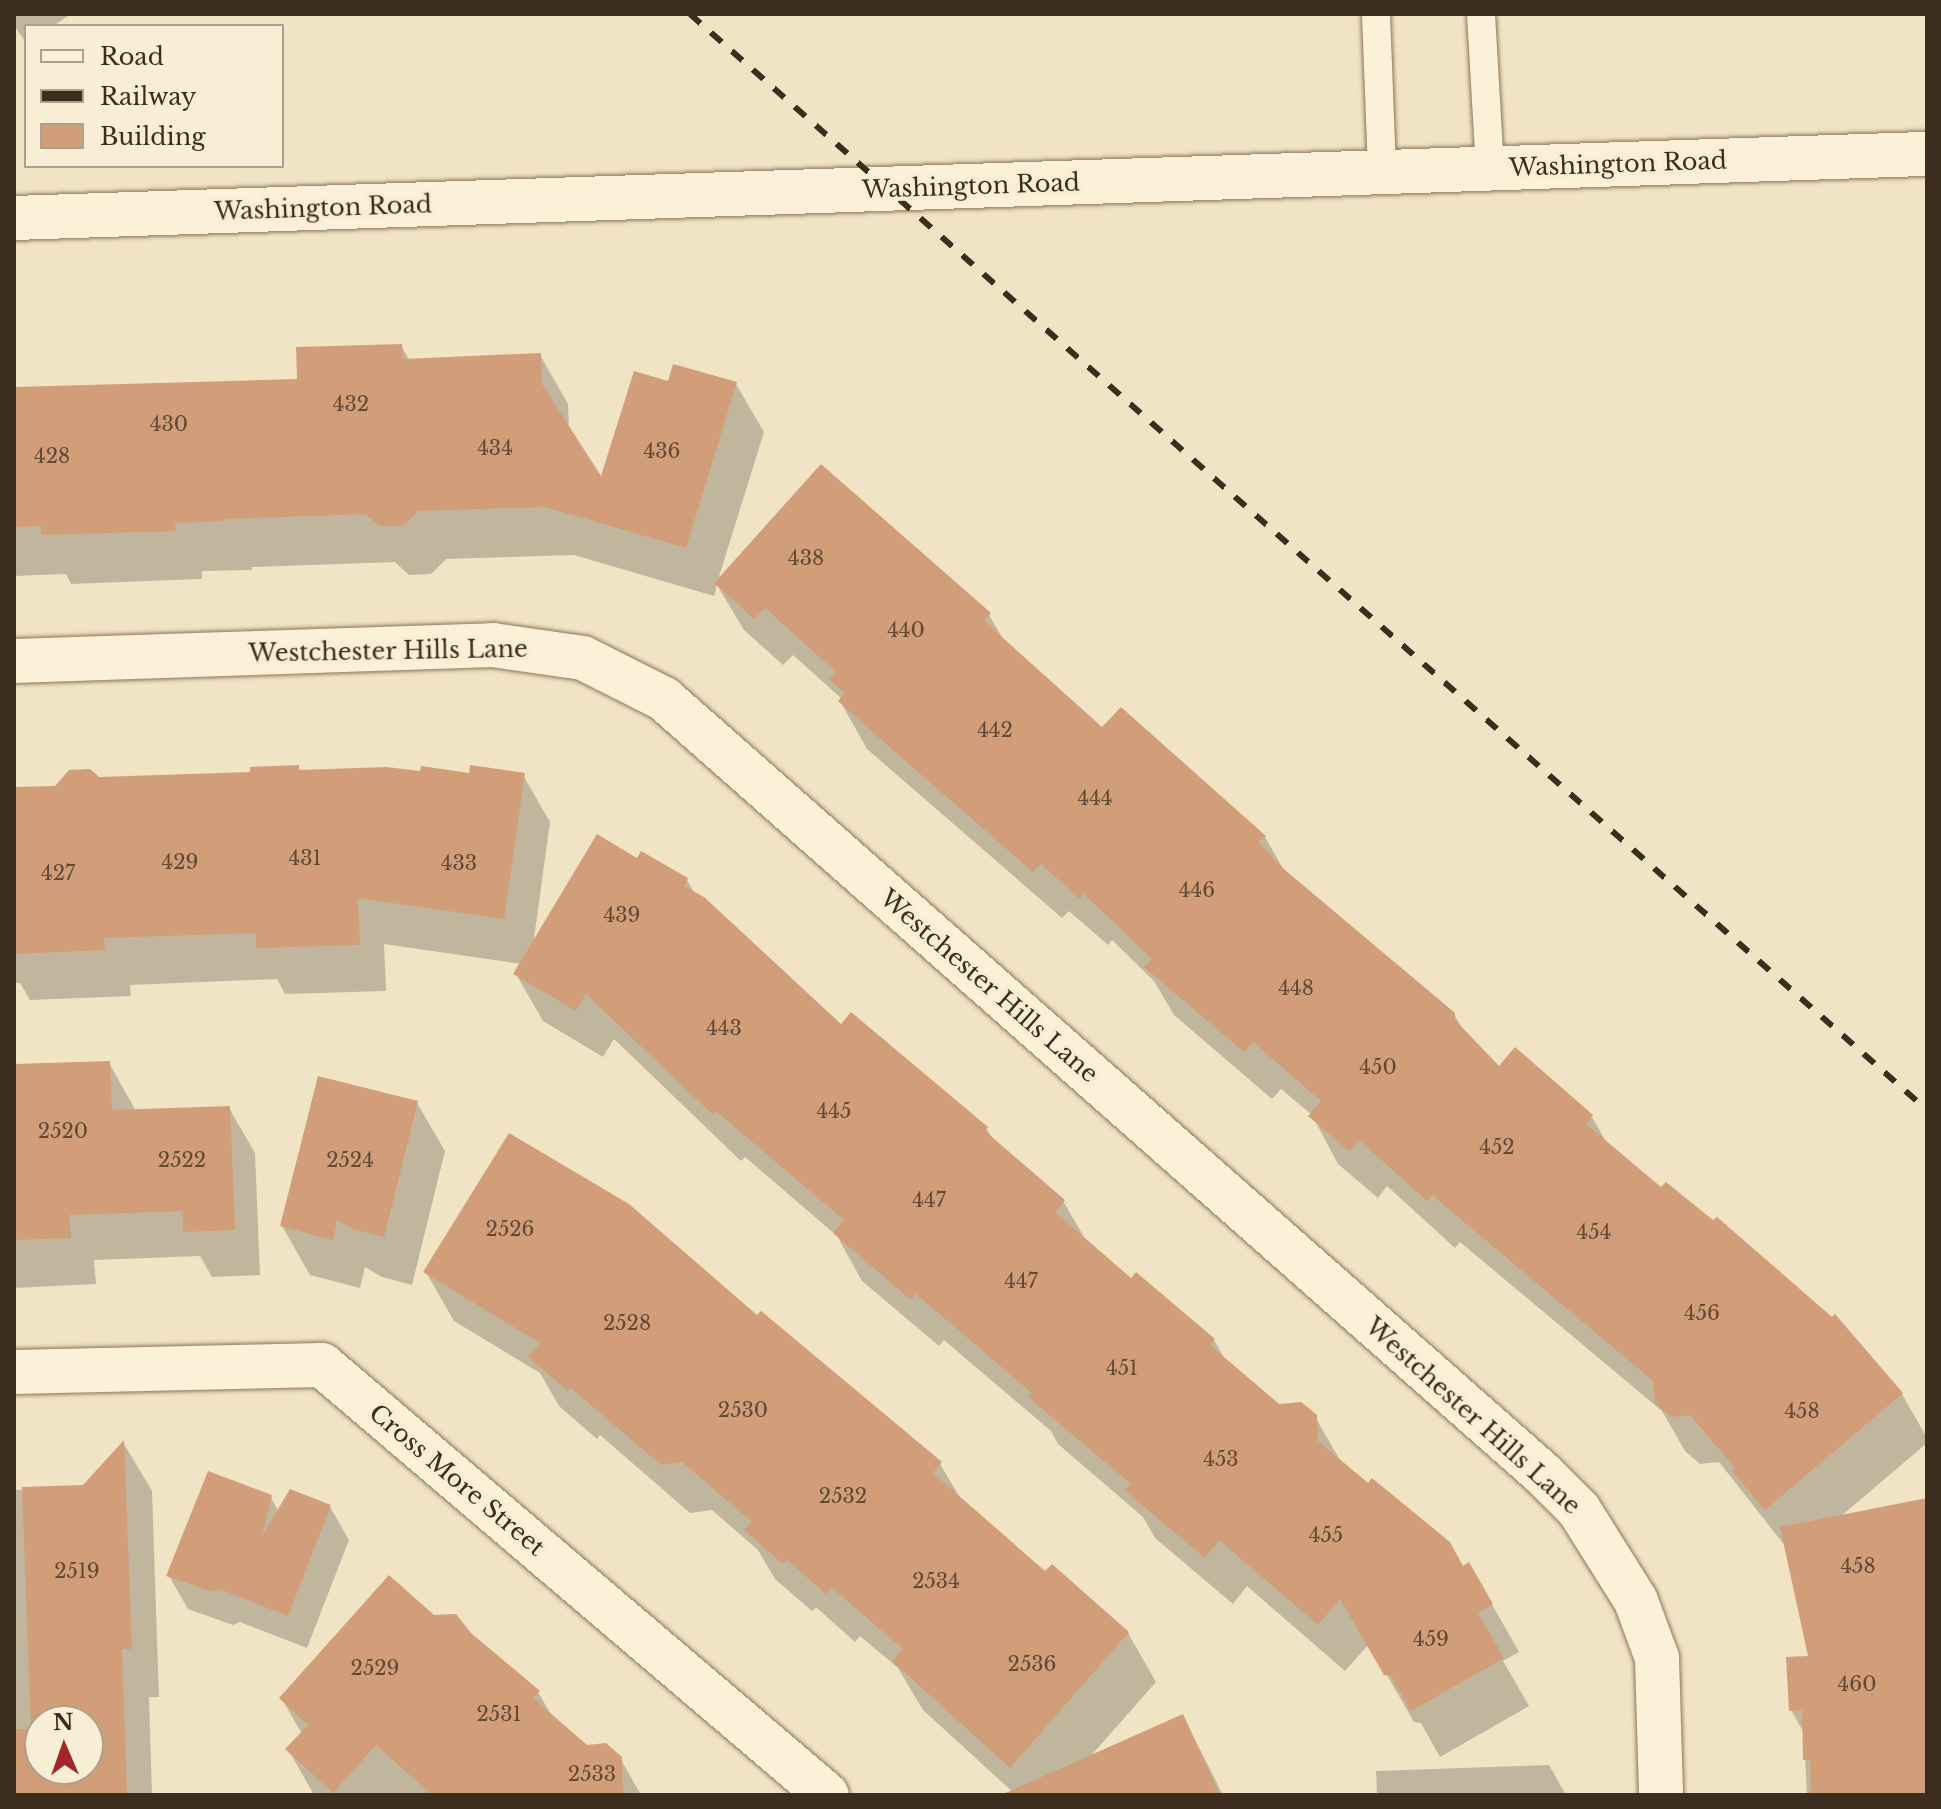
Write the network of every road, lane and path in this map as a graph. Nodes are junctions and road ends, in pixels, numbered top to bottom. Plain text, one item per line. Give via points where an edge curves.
1 (1376, 14) edge
2 (1481, 14) edge
3 (1927, 154) edge
4 (1490, 168) junction
5 (1382, 172) junction
6 (14, 218) edge
7 (14, 661) edge
8 (14, 1372) edge
9 (827, 1795) edge
10 (1661, 1795) edge

1 - 5 lane
2 - 4 lane
3 - 4 street, Washington Road
4 - 5 street, Washington Road
5 - 6 street, Washington Road
7 - 10 street, Westchester Hills Lane via 493,645 583,658 664,699 1579,1510 1636,1601 1657,1658
8 - 9 street, Cross More Street via 322,1365

